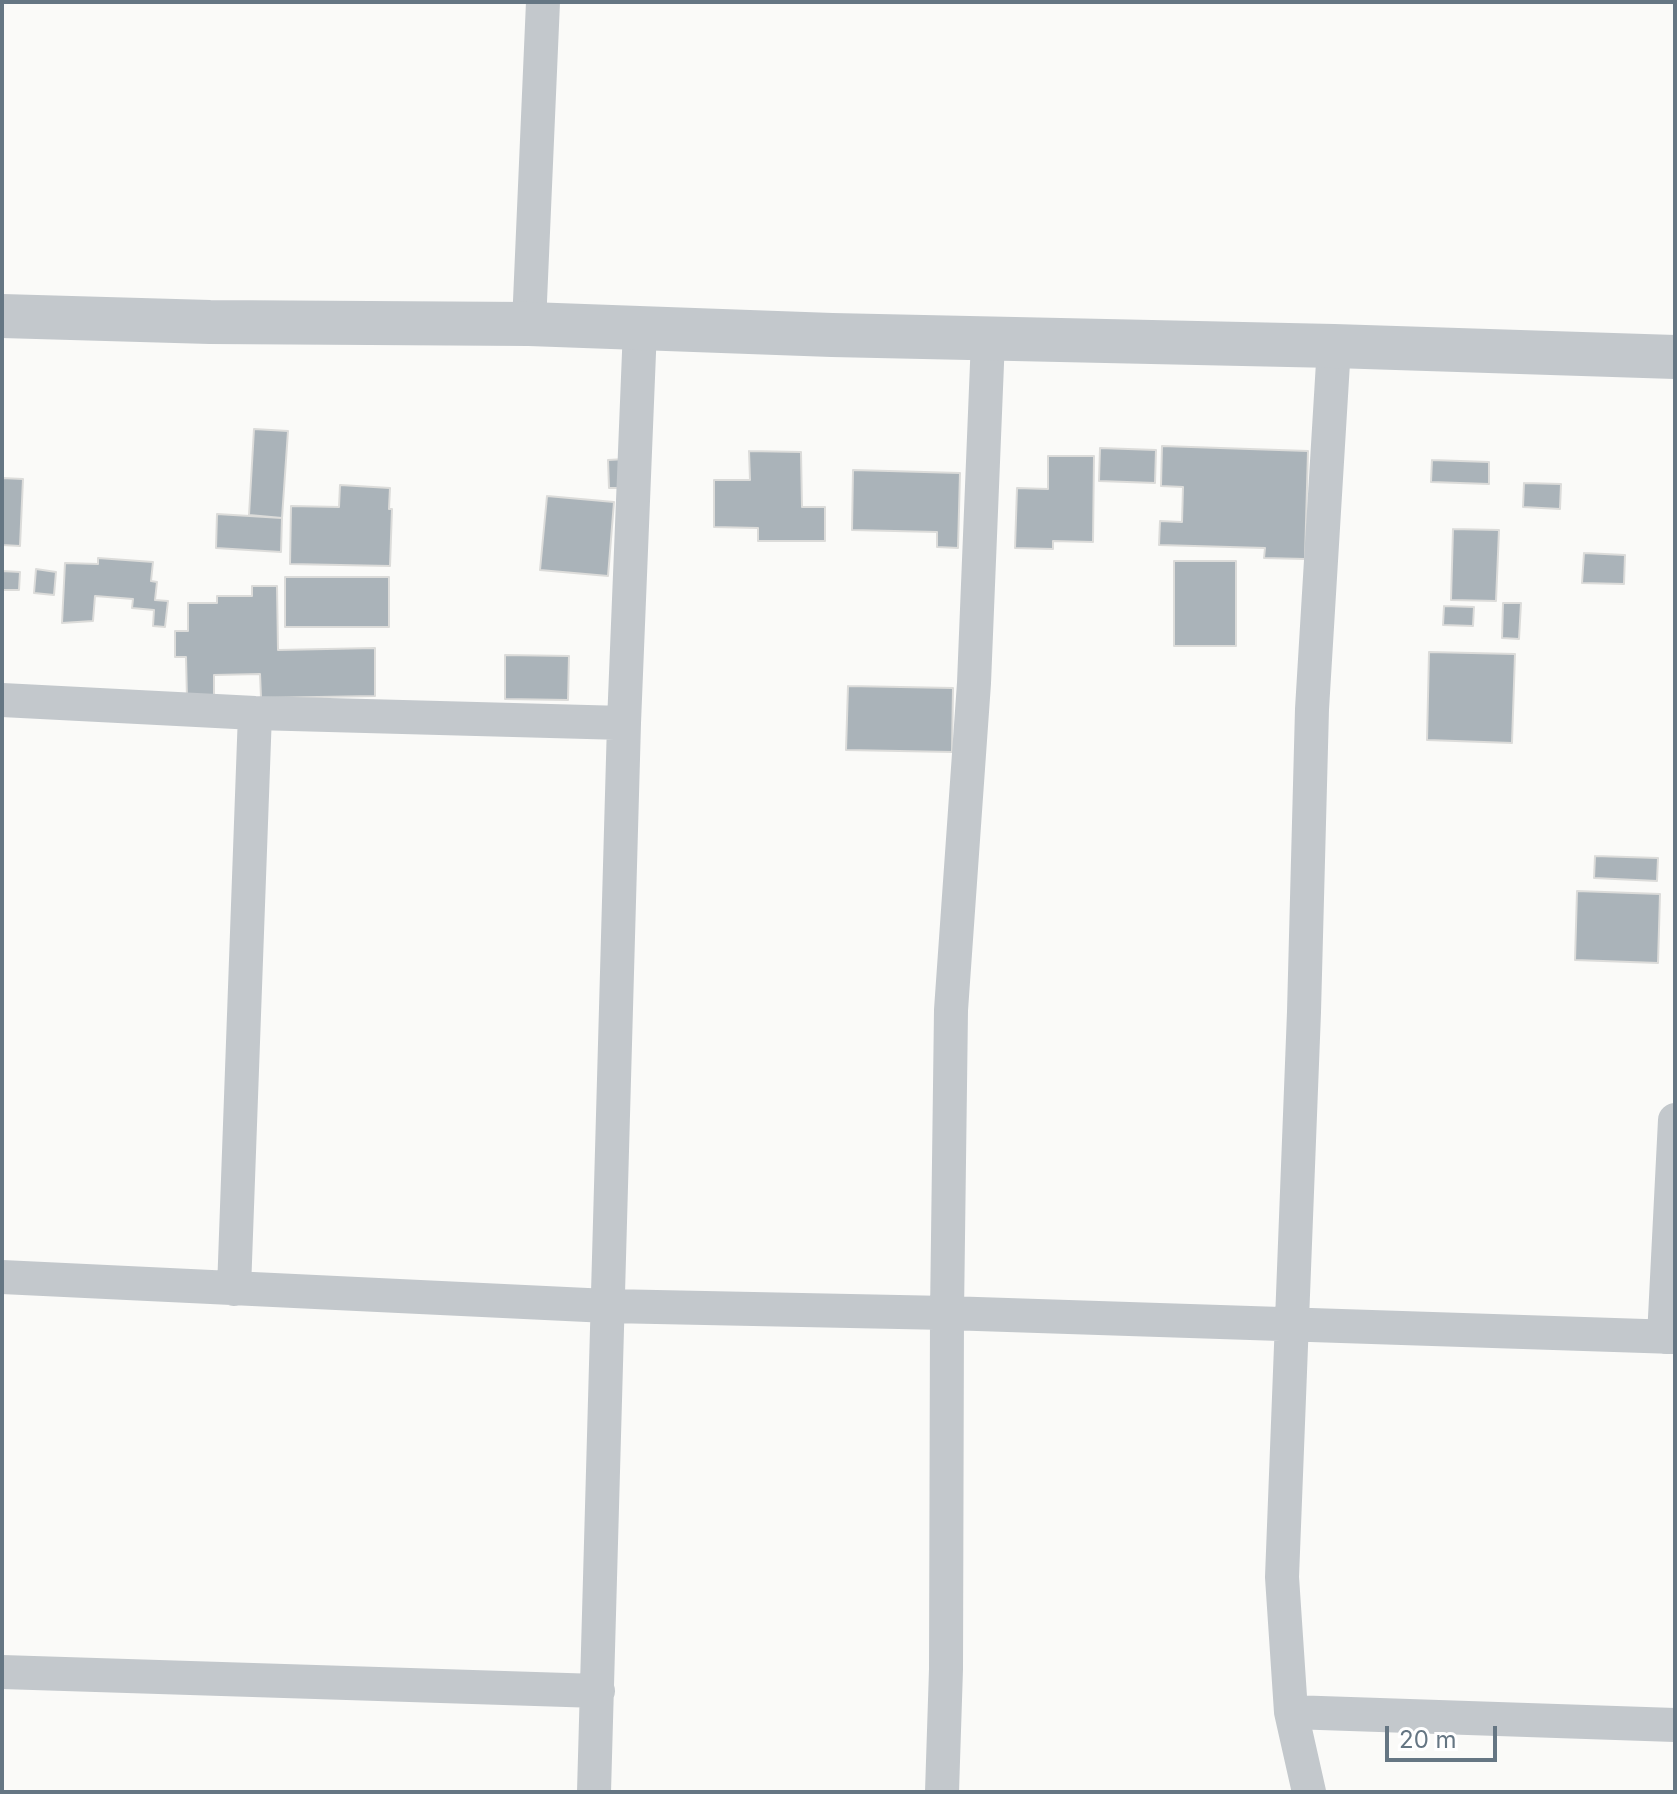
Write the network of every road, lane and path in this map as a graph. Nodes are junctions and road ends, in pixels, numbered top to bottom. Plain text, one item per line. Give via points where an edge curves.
1 (543, 2) edge
2 (2, 316) edge
3 (529, 324) junction
4 (640, 328) junction
5 (988, 339) junction
6 (1334, 346) junction
7 (1675, 357) edge
8 (2, 700) edge
9 (255, 713) junction
10 (624, 723) junction
11 (1675, 1120) edge
12 (2, 1277) edge
13 (234, 1289) junction
14 (608, 1306) junction
15 (947, 1313) junction
16 (1293, 1324) junction
17 (1669, 1337) edge
18 (2, 1672) edge
19 (598, 1691) junction
20 (1291, 1712) junction
21 (1675, 1725) edge
22 (594, 1792) edge
23 (942, 1792) edge
24 (1309, 1792) edge

1 - 3 street
2 - 3 street
3 - 4 street
4 - 5 street
4 - 10 street
5 - 6 street
5 - 15 street via 974,683 951,1010
6 - 7 street
6 - 16 street via 1312,709
8 - 9 street
9 - 10 street
9 - 13 street
10 - 14 street
11 - 17 street
12 - 13 street
13 - 14 street
14 - 15 street
14 - 19 street
15 - 16 street
15 - 23 street
16 - 17 street
16 - 20 street via 1282,1577
18 - 19 street
19 - 22 street
20 - 21 street
20 - 24 street

